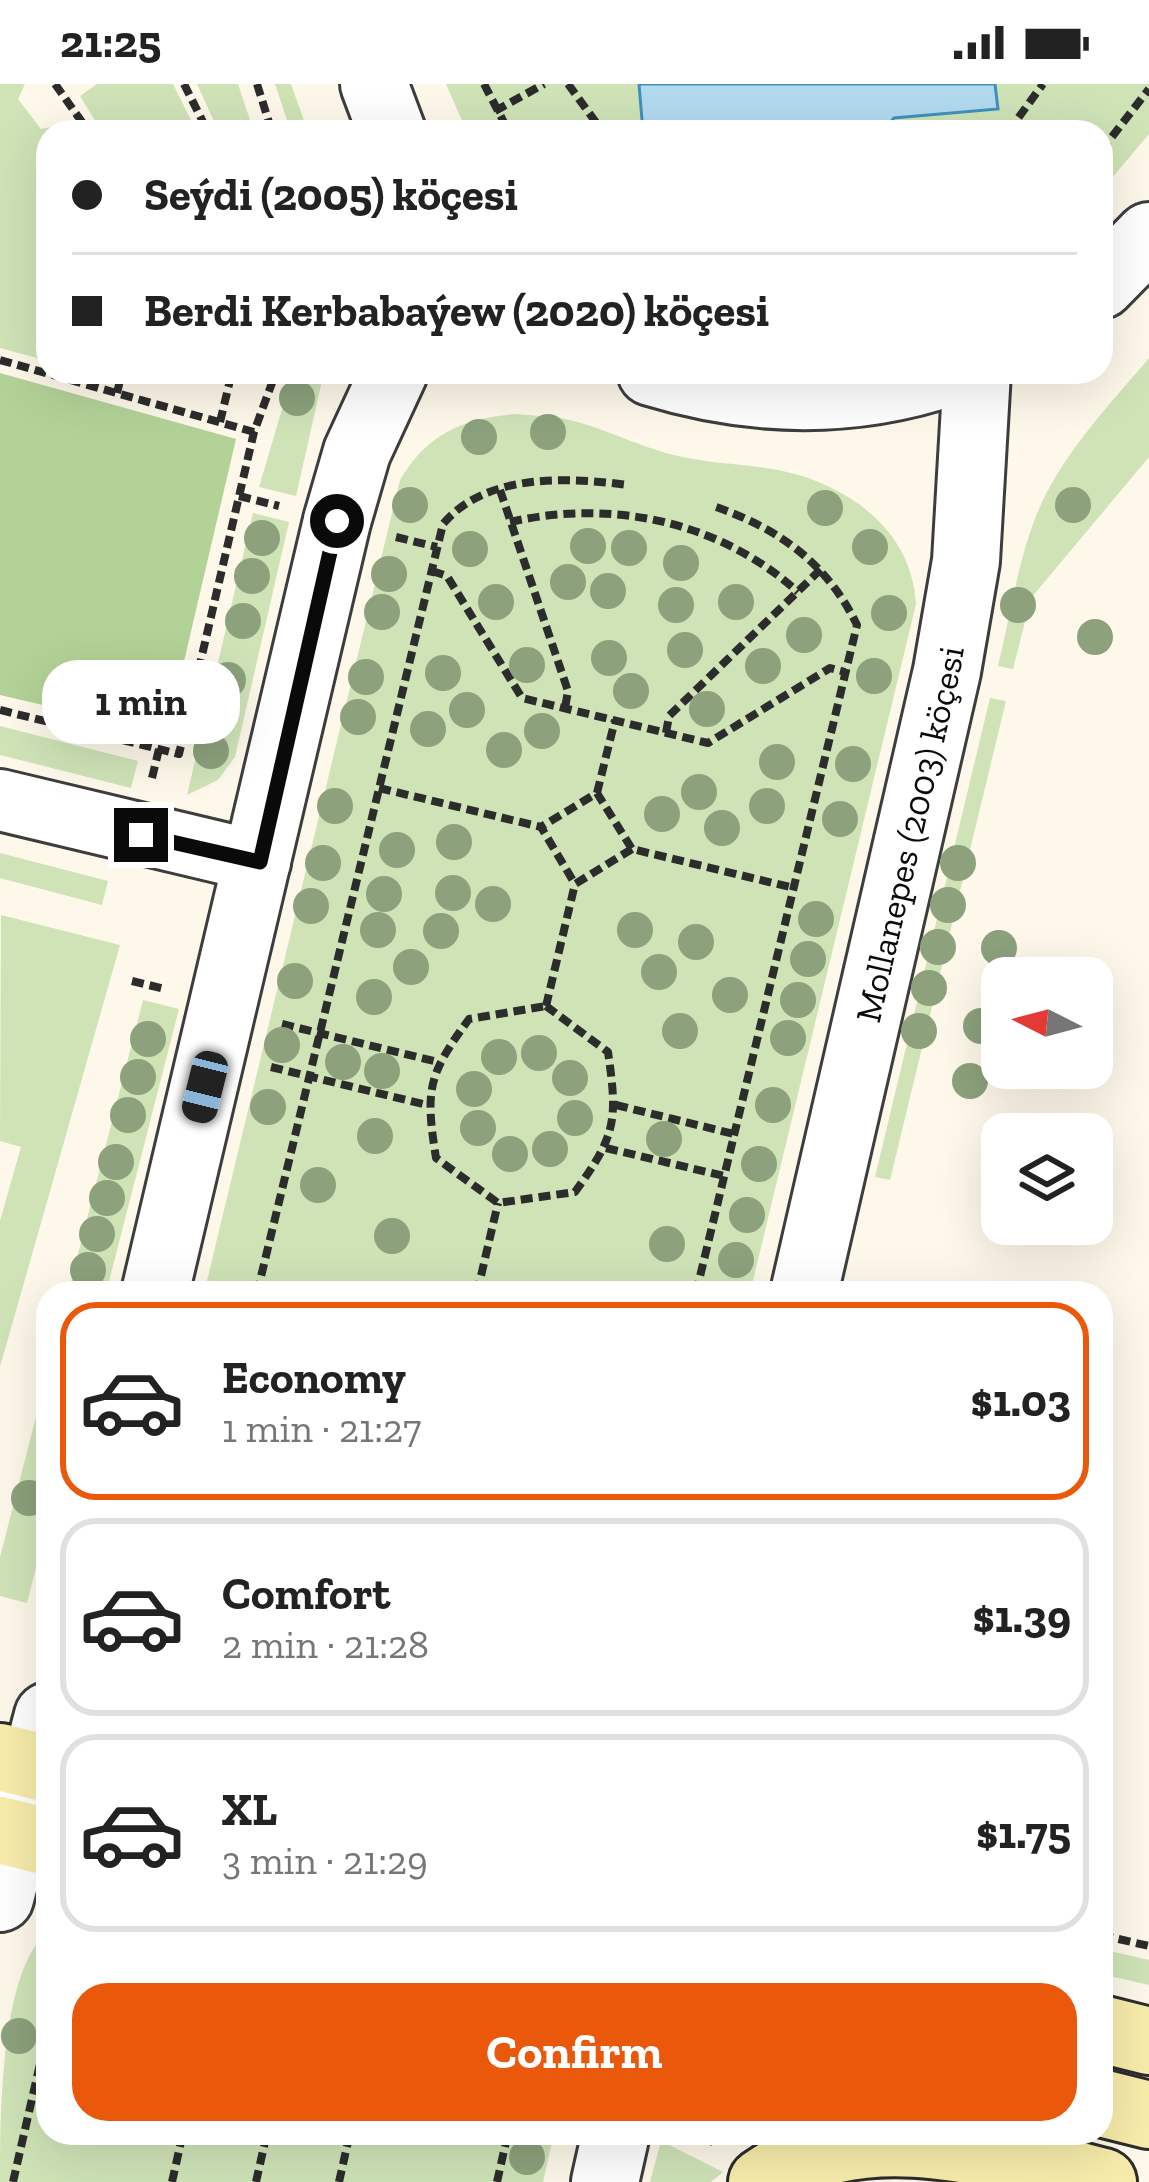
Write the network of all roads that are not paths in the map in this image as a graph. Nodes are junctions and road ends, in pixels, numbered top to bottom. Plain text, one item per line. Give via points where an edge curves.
1 (374, 84) edge
2 (388, 120) edge
3 (1149, 236) edge
4 (1113, 273) edge
5 (389, 384) edge
6 (690, 384) edge
7 (917, 384) edge
8 (976, 384) edge
9 (0, 800) edge
10 (260, 862) junction
11 (158, 1281) edge
12 (807, 1281) edge
13 (32, 1752) edge
14 (21, 1835) edge
15 (0, 1898) edge
16 (1113, 2032) edge
17 (1149, 2041) edge
18 (1113, 2106) edge
19 (1149, 2115) edge
20 (613, 2145) edge
21 (866, 2145) edge
22 (924, 2145) edge
23 (605, 2182) edge
24 (762, 2182) edge
25 (1103, 2182) edge

1 - 2 street
3 - 4 street
5 - 10 street via 337,521
6 - 7 street via 770,398 840,398
8 - 12 street, Mollanepes (2003) köçesi via 966,560 947,670
9 - 10 street
10 - 11 street
13 - 14 street
14 - 15 street
16 - 17 main road
18 - 19 main road
20 - 23 street
21 - 24 main road via 811,2158
22 - 25 main road

